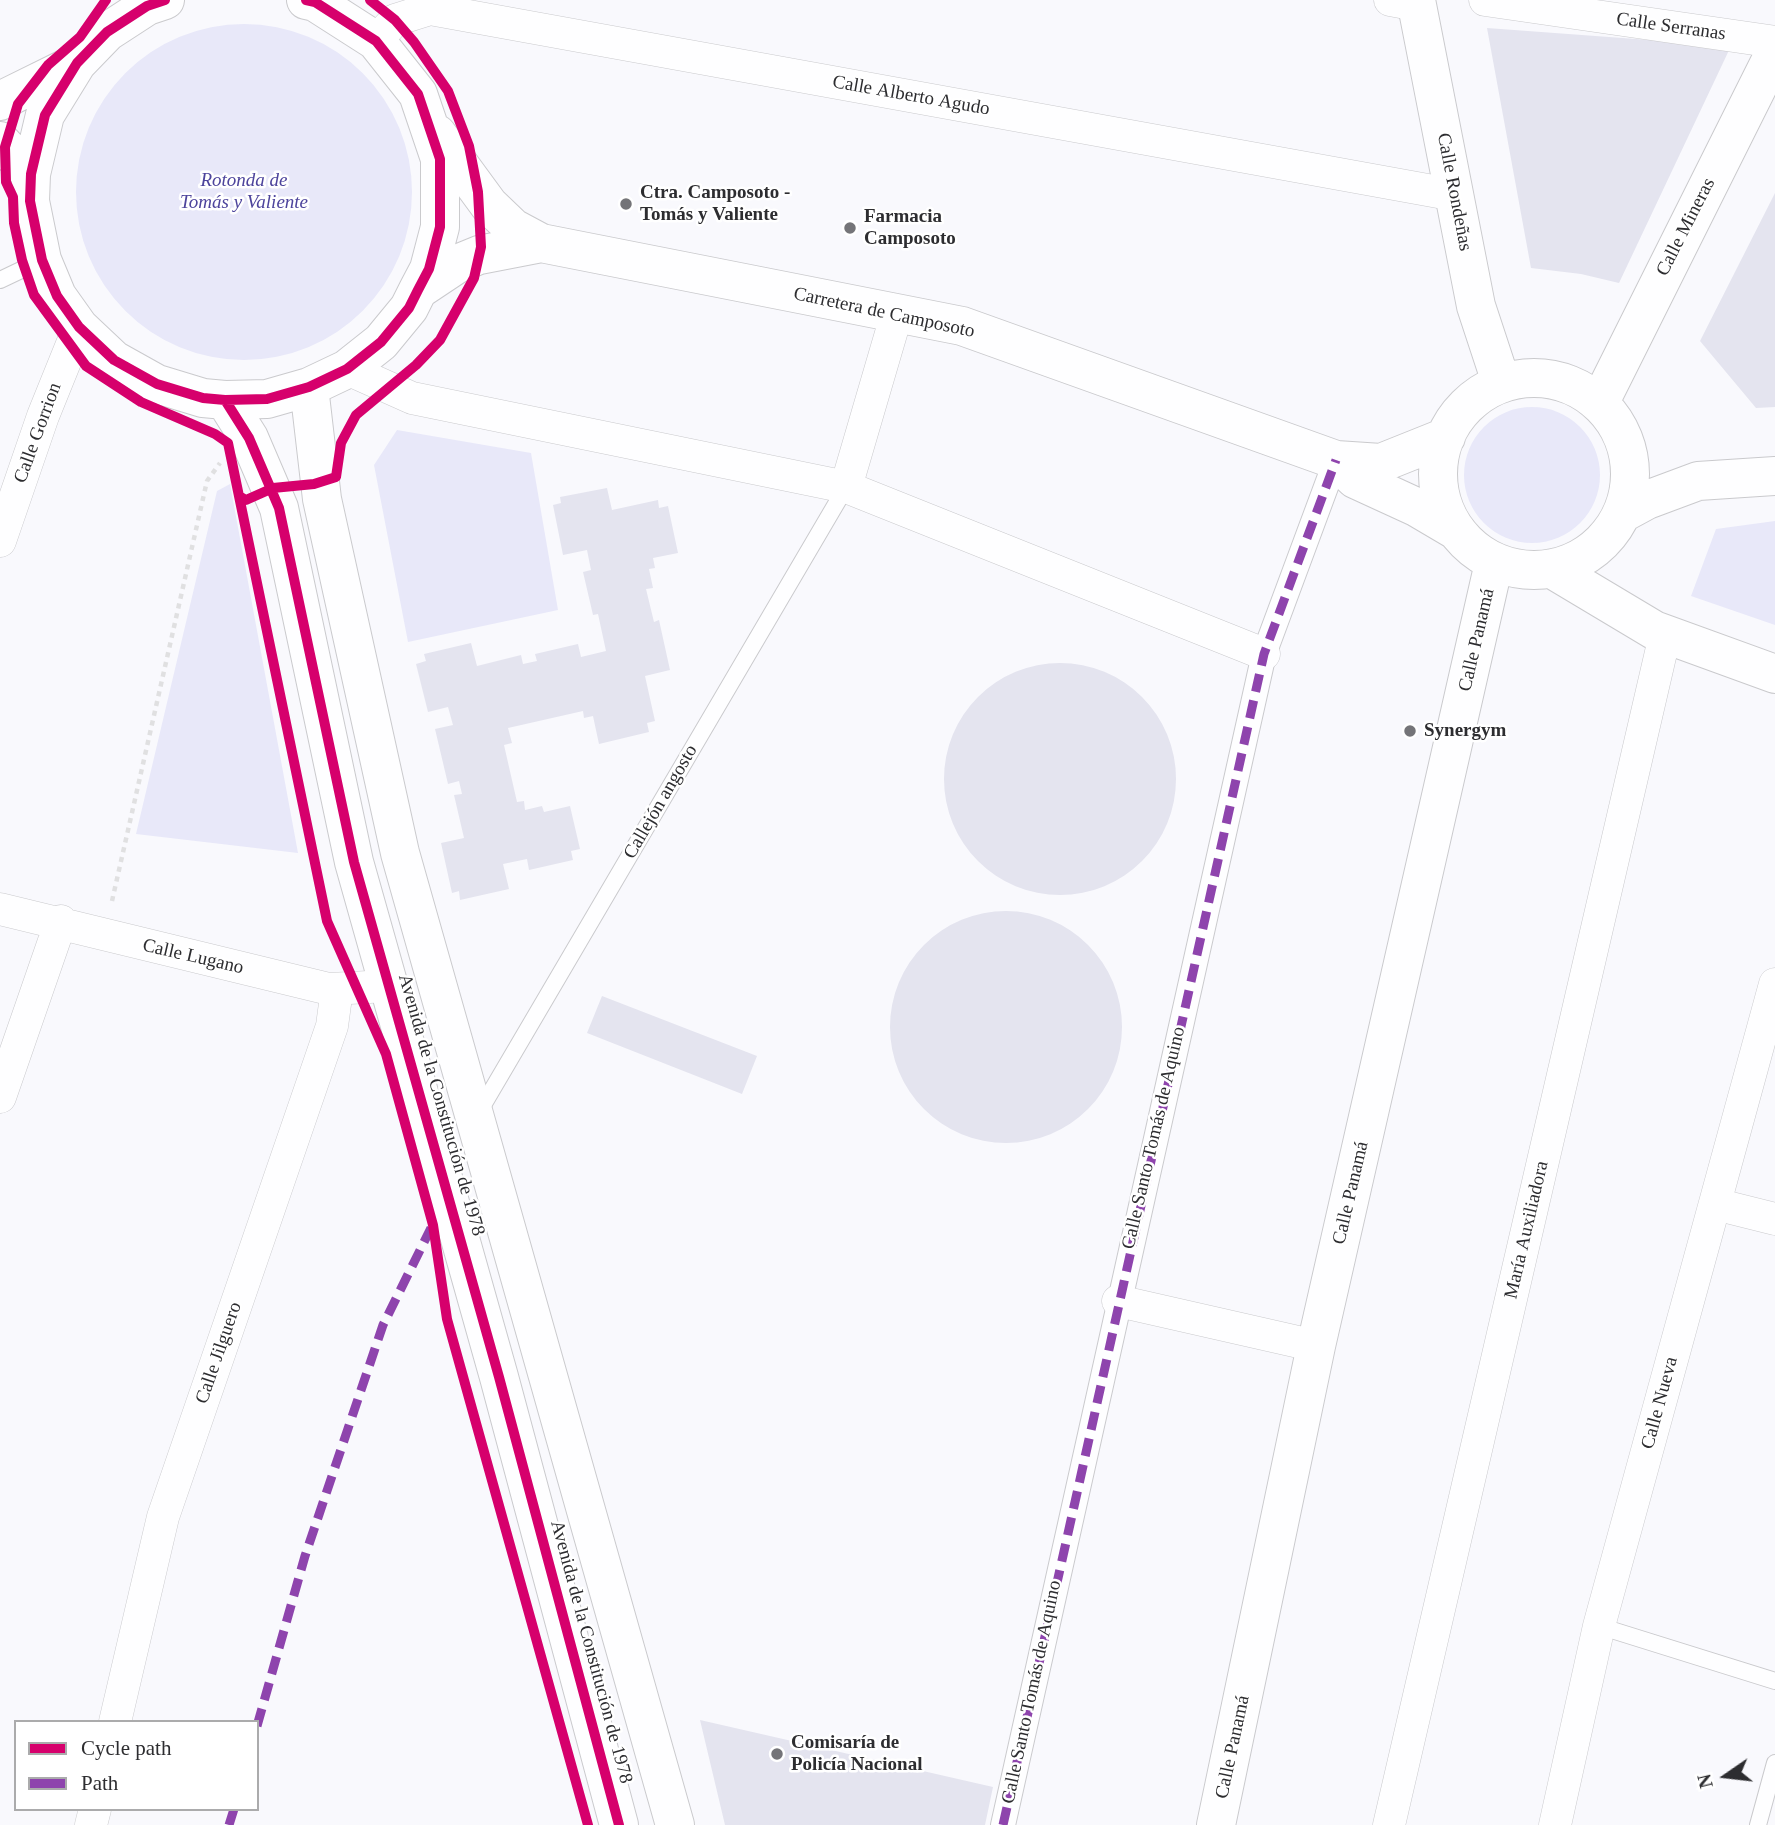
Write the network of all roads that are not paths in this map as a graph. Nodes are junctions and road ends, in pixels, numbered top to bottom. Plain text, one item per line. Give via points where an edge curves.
1 (165, 0) edge
2 (306, 0) edge
3 (1485, 0) edge
4 (1408, 2) edge
5 (113, 16) edge
6 (376, 41) junction
7 (1775, 42) edge
8 (1775, 52) edge
9 (76, 63) junction
10 (0, 101) edge
11 (428, 120) junction
12 (0, 141) edge
13 (31, 174) junction
14 (1455, 195) junction
15 (541, 243) junction
16 (41, 260) junction
17 (0, 280) edge
18 (418, 290) junction
19 (897, 313) junction
20 (79, 327) junction
21 (346, 369) junction
22 (1501, 382) junction
23 (309, 387) junction
24 (225, 400) junction
25 (1600, 402) junction
26 (1446, 437) junction
27 (1629, 452) junction
28 (1336, 460) junction
29 (1775, 476) edge
30 (1698, 481) junction
31 (846, 487) junction
32 (1623, 513) junction
33 (1455, 530) junction
34 (0, 541) edge
35 (1494, 563) junction
36 (1552, 569) junction
37 (1665, 635) junction
38 (1264, 654) junction
39 (1775, 674) edge
40 (0, 909) edge
41 (61, 922) junction
42 (1775, 984) edge
43 (389, 986) junction
44 (337, 989) junction
45 (0, 1097) edge
46 (476, 1118) junction
47 (1715, 1204) junction
48 (1775, 1219) edge
49 (1118, 1301) junction
50 (1316, 1346) junction
51 (1599, 1626) junction
52 (1774, 1678) edge
53 (115, 1720) edge
54 (1775, 1763) edge
55 (619, 1825) edge
56 (675, 1825) edge
57 (1003, 1825) edge
58 (1216, 1825) edge
59 (1389, 1825) edge
60 (1555, 1825) edge
61 (1758, 1825) edge

1 - 5 street
2 - 6 street
3 - 7 street, Calle Serranas
4 - 14 street, Calle Rondeñas
5 - 9 street
6 - 11 street via 418,94
6 - 14 street, Calle Alberto Agudo via 395,20 430,9
8 - 25 street, Calle Mineras
9 - 10 street
9 - 13 street via 45,115
11 - 15 street, Carretera de Camposoto via 489,205 513,228
11 - 18 street via 440,159 440,227
12 - 13 street
13 - 16 street via 30,201
14 - 22 street, Calle Rondeñas via 1476,306
15 - 18 street, Carretera de Camposoto via 457,264
15 - 19 street, Carretera de Camposoto
16 - 17 lane
16 - 20 street via 57,296
18 - 21 street via 381,342
19 - 28 street, Carretera de Camposoto via 962,326
19 - 31 street
20 - 24 street via 114,360 157,384
20 - 34 street, Calle Gorrion
21 - 23 street
21 - 31 street via 412,398
22 - 25 street via 1553,379 1578,387
22 - 26 street via 1474,398 1453,421
23 - 24 street via 267,399
23 - 46 street, Avenida de la Constitución de 1978 via 322,499 400,853
24 - 43 street, Avenida de la Constitución de 1978 via 249,438 279,508 354,862
25 - 27 street via 1618,425
26 - 28 street, Carretera de Camposoto via 1381,463
26 - 33 street via 1440,450 1438,481 1443,507
27 - 30 street via 1672,475
27 - 32 street via 1631,483
28 - 33 street, Carretera de Camposoto via 1355,479
28 - 38 street, Calle Santo Tomás de Aquino
29 - 30 street
30 - 32 street
31 - 38 street
31 - 46 lane, Callejón angosto
32 - 36 street via 1582,559
33 - 35 street
35 - 36 street via 1523,570
35 - 50 street, Calle Panamá
36 - 37 street
37 - 39 street
37 - 59 street, María Auxiliadora
38 - 49 street, Calle Santo Tomás de Aquino
40 - 41 street, Calle Lugano
41 - 44 street, Calle Lugano
41 - 45 street
42 - 47 street, Calle Nueva
43 - 44 street, Calle Lugano
43 - 55 street, Avenida de la Constitución de 1978
44 - 53 street, Calle Jilguero via 332,1026 163,1517
46 - 56 street, Avenida de la Constitución de 1978
47 - 48 street
47 - 51 street, Calle Nueva
49 - 50 street
49 - 57 street, Calle Santo Tomás de Aquino
50 - 58 street, Calle Panamá
51 - 52 lane
51 - 60 street, Calle Nueva
54 - 61 lane

